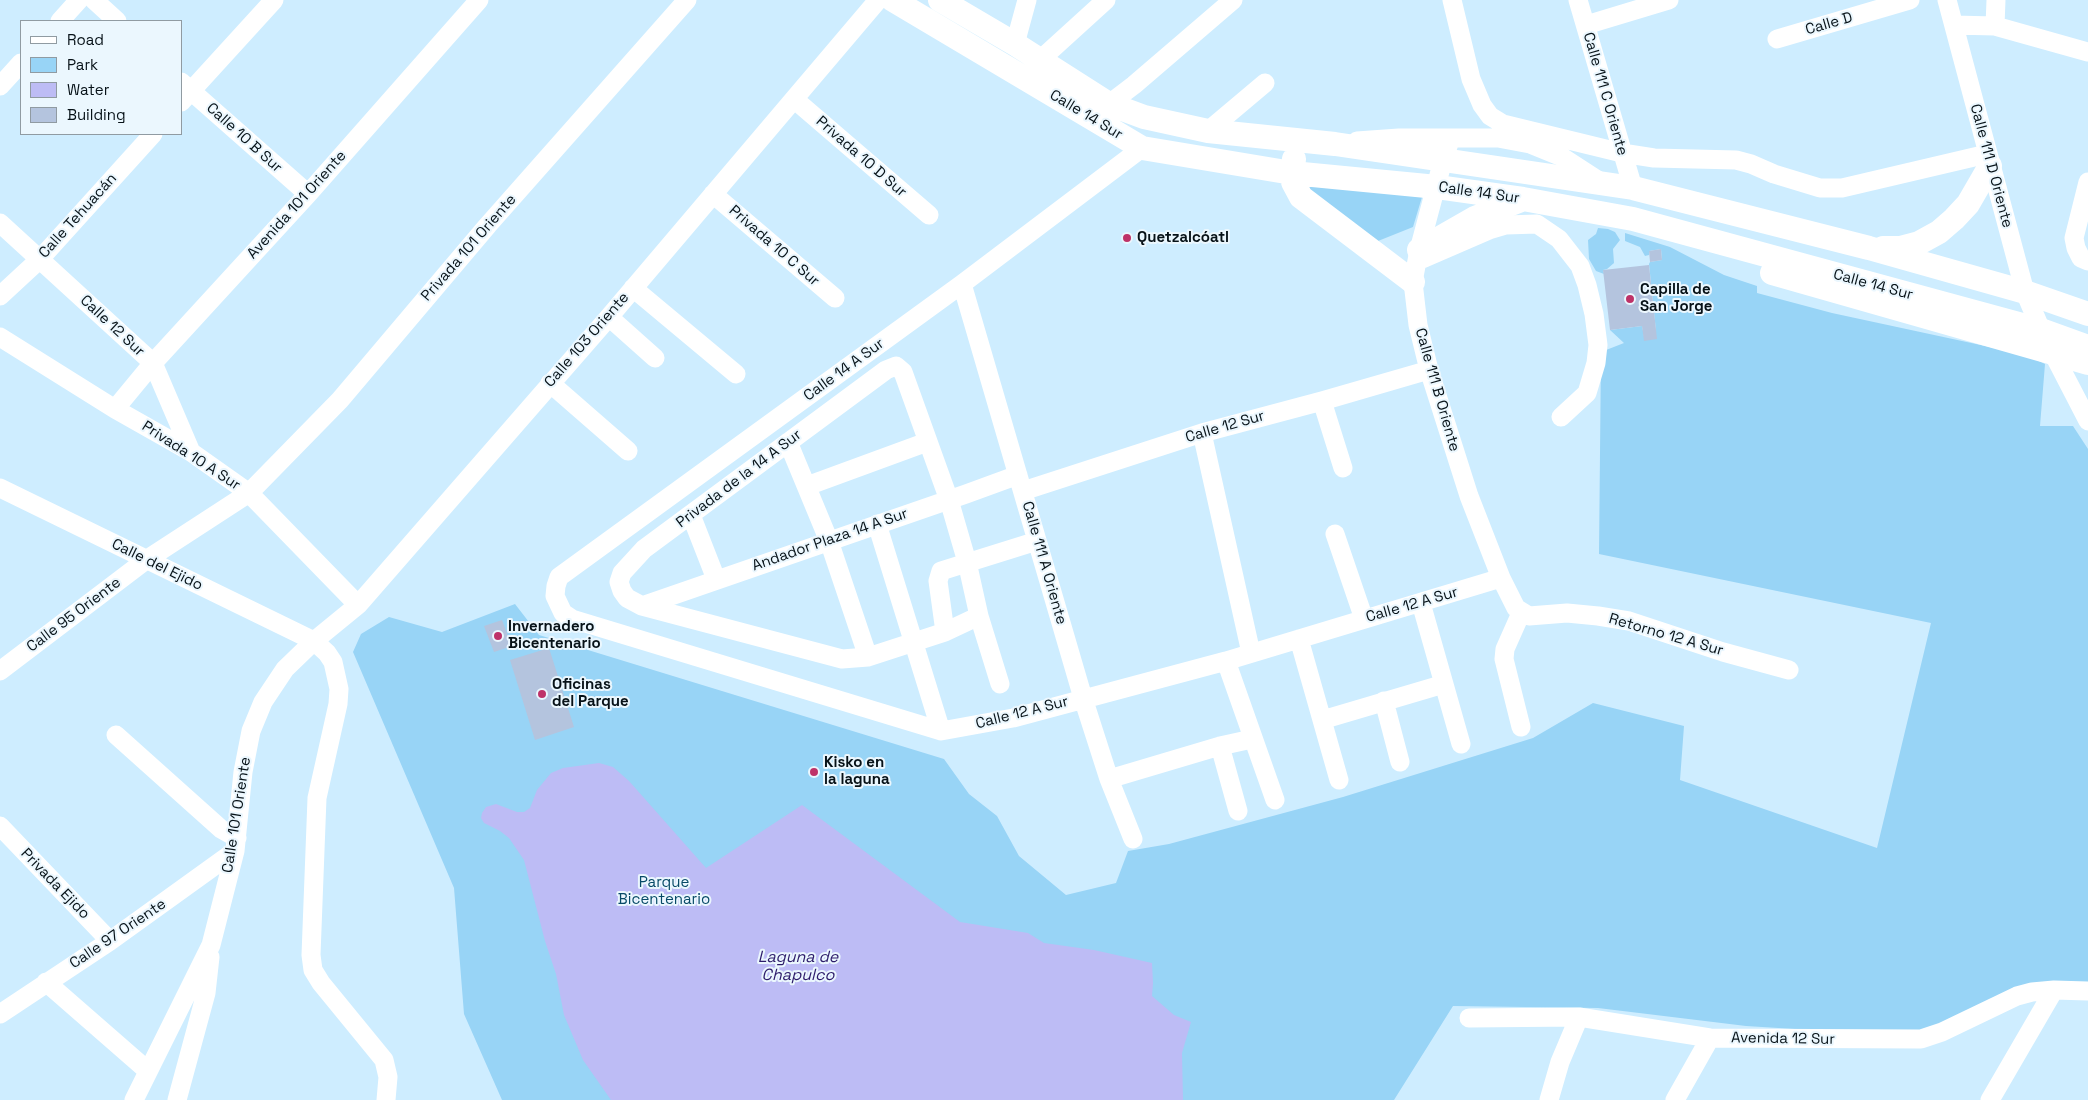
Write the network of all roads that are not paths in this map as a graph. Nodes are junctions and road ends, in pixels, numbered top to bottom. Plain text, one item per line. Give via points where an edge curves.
1 (79, 0) edge
2 (94, 0) edge
3 (274, 0) edge
4 (479, 0) edge
5 (687, 0) edge
6 (878, 0) edge
7 (893, 0) edge
8 (940, 0) edge
9 (1027, 0) edge
10 (1106, 0) edge
11 (1232, 0) edge
12 (1452, 0) edge
13 (1578, 0) edge
14 (1669, 0) edge
15 (1910, 0) edge
16 (1947, 0) edge
17 (1996, 0) edge
18 (61, 20) edge
19 (116, 20) edge
20 (1586, 25) junction
21 (1954, 25) junction
22 (1996, 26) junction
23 (1777, 39) dead end
24 (1015, 44) junction
25 (2088, 52) edge
26 (1040, 60) junction
27 (20, 64) edge
28 (1265, 83) dead end
29 (0, 86) edge
30 (184, 92) edge
31 (794, 99) junction
32 (1109, 104) junction
33 (1208, 131) junction
34 (152, 135) edge
35 (1298, 141) junction
36 (1142, 148) junction
37 (1447, 149) junction
38 (1622, 153) junction
39 (1988, 160) junction
40 (1292, 173) junction
41 (2088, 182) edge
42 (1437, 187) junction
43 (1633, 188) junction
44 (308, 194) junction
45 (713, 194) junction
46 (1522, 199) junction
47 (929, 215) dead end
48 (0, 223) edge
49 (1696, 236) junction
50 (1869, 248) junction
51 (40, 259) junction
52 (2088, 261) edge
53 (1416, 264) junction
54 (962, 284) junction
55 (633, 288) junction
56 (2025, 292) junction
57 (0, 296) edge
58 (835, 298) dead end
59 (2088, 314) edge
60 (609, 317) junction
61 (2041, 330) junction
62 (0, 337) edge
63 (2088, 347) edge
64 (2053, 353) junction
65 (655, 358) dead end
66 (153, 363) junction
67 (2088, 363) edge
68 (1429, 370) junction
69 (736, 374) dead end
70 (550, 383) junction
71 (1322, 401) junction
72 (115, 409) junction
73 (1561, 417) dead end
74 (2088, 421) edge
75 (1202, 433) junction
76 (788, 442) junction
77 (927, 442) junction
78 (628, 451) dead end
79 (191, 452) junction
80 (1343, 468) dead end
81 (1020, 483) junction
82 (807, 486) junction
83 (1, 490) edge
84 (249, 493) junction
85 (949, 500) junction
86 (691, 515) junction
87 (877, 524) junction
88 (1335, 534) dead end
89 (829, 541) junction
90 (1037, 541) junction
91 (146, 560) junction
92 (967, 562) junction
93 (1501, 578) junction
94 (716, 579) junction
95 (555, 596) joint
96 (1421, 603) junction
97 (358, 605) junction
98 (642, 606) junction
99 (1521, 613) junction
100 (979, 616) junction
101 (1364, 619) junction
102 (946, 632) junction
103 (1299, 639) junction
104 (314, 641) junction
105 (914, 643) junction
106 (1251, 653) junction
107 (868, 657) junction
108 (1226, 661) junction
109 (285, 669) joint
110 (1789, 670) dead end
111 (0, 671) edge
112 (1000, 684) dead end
113 (1444, 684) junction
114 (1083, 698) junction
115 (1384, 701) junction
116 (1322, 720) junction
117 (1521, 727) dead end
118 (941, 731) junction
119 (116, 735) dead end
120 (1252, 739) junction
121 (1461, 744) dead end
122 (1220, 746) junction
123 (1400, 762) dead end
124 (1109, 780) junction
125 (1339, 780) dead end
126 (1274, 800) dead end
127 (1238, 811) dead end
128 (0, 826) edge
129 (1133, 839) dead end
130 (236, 844) junction
131 (110, 941) junction
132 (211, 945) junction
133 (46, 982) junction
134 (2054, 990) junction
135 (2088, 991) edge
136 (0, 1014) edge
137 (1579, 1017) junction
138 (1469, 1018) dead end
139 (1710, 1038) junction
140 (148, 1071) junction
141 (134, 1100) edge
142 (177, 1100) edge
143 (386, 1100) edge
144 (1548, 1100) edge
145 (1675, 1100) edge
146 (1990, 1100) edge

1 - 18 street
2 - 19 street
3 - 30 street
4 - 44 street, Avenida 101 Oriente
5 - 84 street, Privada 101 Oriente via 488,225 340,400
6 - 31 street, Calle 103 Oriente
7 - 36 main road, Calle 14 Sur
8 - 24 main road, Calle 14 Sur
9 - 24 street
10 - 26 street
11 - 32 street
12 - 38 street via 1472,78 1482,105 1490,116 1503,124
13 - 20 street, Calle 111 C Oriente
14 - 20 street
15 - 23 street, Calle D
16 - 21 street, Calle 111 D Oriente
17 - 22 street
20 - 38 street, Calle 111 C Oriente
21 - 22 street
21 - 39 street, Calle 111 D Oriente
22 - 25 street
24 - 26 main road, Calle 14 Sur
26 - 32 main road, Calle 14 Sur
27 - 29 street
28 - 33 street
30 - 44 street, Calle 10 B Sur
31 - 45 street, Calle 103 Oriente
31 - 47 street, Privada 10 D Sur
32 - 33 main road, Calle 14 Sur via 1144,117
33 - 35 main road, Calle 14 Sur
34 - 51 street, Calle Tehuacán
35 - 37 main road, Calle 14 Sur
35 - 40 main road
36 - 40 main road, Calle 14 Sur
36 - 54 street, Calle 14 A Sur
37 - 42 street, Calle 111 B Oriente
37 - 43 main road, Calle 14 Sur
38 - 39 street via 1654,158 1736,160 1820,188 1842,188
38 - 43 street, Calle 111 C Oriente
39 - 50 main road via 1968,204 1939,232 1919,243 1900,248
39 - 56 street, Calle 111 D Oriente
40 - 42 main road, Calle 14 Sur
40 - 53 main road via 1301,197
41 - 52 street via 2074,238 2081,258
42 - 46 main road, Calle 14 Sur
42 - 53 street, Calle 111 B Oriente
43 - 50 main road, Calle 14 Sur
44 - 66 street, Avenida 101 Oriente
45 - 55 street, Calle 103 Oriente
45 - 58 street, Privada 10 C Sur
46 - 49 main road, Calle 14 Sur via 1634,219
46 - 53 main road via 1475,218
48 - 51 street, Calle 12 Sur
49 - 61 main road, Calle 14 Sur
49 - 64 main road via 1719,255 1749,266
50 - 56 main road, Calle 14 Sur
51 - 57 street, Calle Tehuacán
51 - 66 street, Calle 12 Sur
53 - 68 street, Calle 111 B Oriente via 1418,325
53 - 73 street via 1506,225 1537,224 1559,239 1580,266 1587,285 1598,345 1587,393
54 - 81 street, Calle 111 A Oriente
54 - 95 street, Calle 14 A Sur via 574,566 560,577
55 - 60 street, Calle 103 Oriente
55 - 69 street
56 - 59 main road, Calle 14 Sur
56 - 61 street, Calle 111 D Oriente
60 - 65 street
60 - 70 street, Calle 103 Oriente
61 - 63 main road, Calle 14 Sur
61 - 64 street, Calle 111 D Oriente
62 - 72 street, Privada 10 A Sur
64 - 67 main road
64 - 74 street, Calle 111 D Oriente
66 - 72 street, Avenida 101 Oriente
66 - 79 street, Calle 12 Sur
68 - 71 street, Calle 12 Sur
68 - 93 street, Calle 111 B Oriente via 1469,496
70 - 78 street
70 - 97 street, Calle 103 Oriente
71 - 75 street, Calle 12 Sur
71 - 80 street
72 - 79 street, Privada 10 A Sur
75 - 81 street, Calle 12 Sur
75 - 106 street
76 - 77 street, Privada de la 14 A Sur via 896,366 904,372
76 - 82 street
76 - 86 street, Privada de la 14 A Sur
77 - 82 street
77 - 85 street
79 - 84 street, Privada 10 A Sur
81 - 85 street, Andador Plaza 14 A Sur
81 - 90 street, Calle 111 A Oriente
82 - 89 street
83 - 91 street, Calle del Ejido
84 - 91 street, Calle 95 Oriente
84 - 97 street, Privada 10 A Sur
85 - 87 street, Andador Plaza 14 A Sur
85 - 92 street
86 - 94 street
86 - 98 street, Privada de la 14 A Sur via 644,549 622,573 619,582 622,592
87 - 89 street, Andador Plaza 14 A Sur
87 - 105 street
88 - 101 street
89 - 94 street, Andador Plaza 14 A Sur
89 - 107 street
90 - 92 street
90 - 114 street, Calle 111 A Oriente
91 - 104 street, Calle del Ejido
91 - 111 street, Calle 95 Oriente
92 - 100 street
92 - 102 street via 939,574
93 - 96 street, Calle 12 A Sur
93 - 99 street
94 - 98 street, Andador Plaza 14 A Sur
95 - 118 street, Calle 12 A Sur via 563,613 572,618
96 - 101 street, Calle 12 A Sur
96 - 113 street
97 - 104 street, Calle 103 Oriente
98 - 107 street via 836,658
99 - 110 street, Retorno 12 A Sur via 1529,616 1567,613 1629,622
99 - 117 street via 1505,648 1504,659
100 - 102 street
100 - 112 street
101 - 103 street, Calle 12 A Sur
102 - 105 street
103 - 106 street, Calle 12 A Sur
103 - 116 street
104 - 109 street, Calle 103 Oriente
104 - 143 street via 333,662 339,689 317,798 311,933 313,970 384,1060 388,1077
105 - 107 street
105 - 118 street
106 - 108 street, Calle 12 A Sur
108 - 114 street, Calle 12 A Sur
108 - 120 street
109 - 130 street, Calle 101 Oriente via 263,702 251,732 242,772
113 - 115 street
113 - 121 street
114 - 118 street, Calle 12 A Sur via 1014,718
114 - 124 street, Calle 111 A Oriente
115 - 116 street
115 - 123 street
116 - 125 street
119 - 130 street
120 - 122 street
120 - 126 street
122 - 124 street
122 - 127 street
124 - 129 street, Calle 111 A Oriente
128 - 131 street, Privada Ejido
130 - 131 street, Calle 97 Oriente
130 - 132 street, Calle 101 Oriente
131 - 133 street, Calle 97 Oriente
132 - 140 street, Calle 101 Oriente
132 - 142 street via 206,993
133 - 136 street, Calle 97 Oriente
133 - 140 street
134 - 135 street, Avenida 12 Sur
134 - 139 street, Avenida 12 Sur via 2017,996 1921,1039
134 - 146 street
137 - 138 street, Avenida 12 Sur
137 - 139 street, Avenida 12 Sur
137 - 144 street
139 - 145 street
140 - 141 street, Calle 101 Oriente

